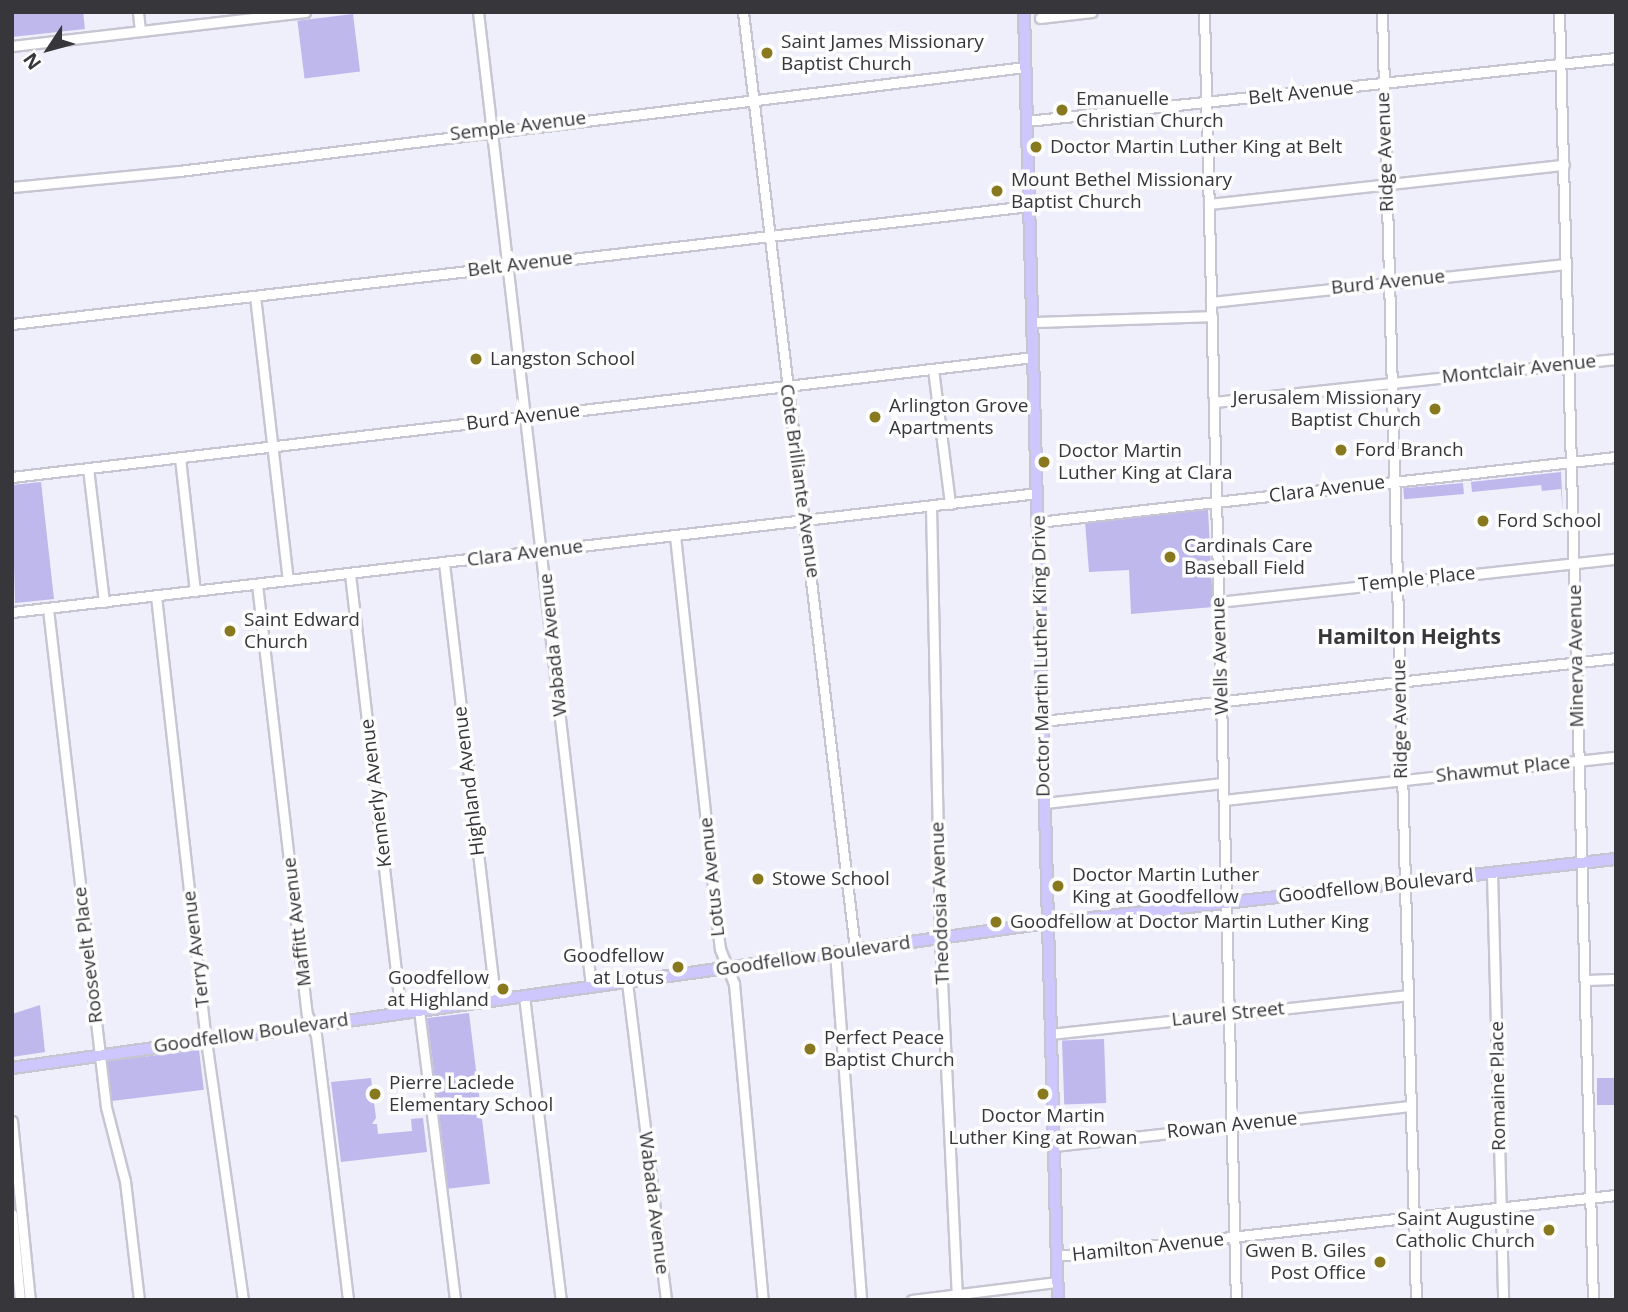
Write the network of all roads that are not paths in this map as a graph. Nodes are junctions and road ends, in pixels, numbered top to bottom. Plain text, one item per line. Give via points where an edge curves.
1 (138, 12) edge
2 (305, 12) edge
3 (478, 12) edge
4 (743, 12) edge
5 (1024, 12) edge
6 (1092, 12) edge
7 (1204, 12) edge
8 (1382, 12) edge
9 (1559, 12) edge
10 (294, 13) edge
11 (1040, 18) dead end
12 (140, 30) junction
13 (12, 46) edge
14 (1616, 58) edge
15 (1560, 63) junction
16 (1025, 67) junction
17 (1383, 83) junction
18 (753, 98) junction
19 (1206, 103) junction
20 (1027, 121) junction
21 (491, 129) junction
22 (1564, 165) junction
23 (1386, 184) junction
24 (12, 187) edge
25 (1209, 204) junction
26 (1029, 206) junction
27 (769, 235) junction
28 (1566, 264) junction
29 (508, 266) junction
30 (1387, 282) junction
31 (255, 296) junction
32 (1211, 302) junction
33 (1212, 316) junction
34 (1033, 322) junction
35 (12, 324) edge
36 (1033, 357) junction
37 (1616, 359) edge
38 (1569, 363) junction
39 (933, 369) junction
40 (1391, 383) junction
41 (786, 387) junction
42 (1214, 402) junction
43 (525, 417) junction
44 (271, 447) junction
45 (1616, 457) edge
46 (180, 458) junction
47 (1570, 462) junction
48 (88, 468) junction
49 (12, 477) edge
50 (1394, 481) junction
51 (1037, 493) junction
52 (1216, 502) junction
53 (950, 504) junction
54 (931, 506) junction
55 (805, 519) junction
56 (1038, 522) junction
57 (675, 536) junction
58 (542, 550) junction
59 (1616, 559) edge
60 (443, 563) junction
61 (1574, 563) junction
62 (350, 573) junction
63 (288, 580) junction
64 (1396, 581) junction
65 (257, 584) junction
66 (195, 591) junction
67 (156, 596) junction
68 (104, 601) junction
69 (1218, 603) junction
70 (48, 609) junction
71 (12, 612) edge
72 (1616, 658) edge
73 (1575, 663) junction
74 (1399, 682) junction
75 (1222, 702) junction
76 (1043, 721) junction
77 (1616, 757) edge
78 (1577, 761) junction
79 (1401, 780) junction
80 (1223, 783) junction
81 (1224, 800) junction
82 (1045, 803) junction
83 (1616, 859) edge
84 (1582, 863) junction
85 (1492, 873) junction
86 (1404, 882) junction
87 (1226, 902) junction
88 (1046, 923) junction
89 (940, 938) junction
90 (855, 949) junction
91 (835, 952) junction
92 (729, 968) junction
93 (1585, 979) junction
94 (1616, 979) edge
95 (626, 982) junction
96 (591, 986) junction
97 (1407, 995) junction
98 (524, 996) junction
99 (495, 1000) junction
100 (419, 1010) junction
101 (401, 1012) junction
102 (1227, 1014) junction
103 (312, 1024) junction
104 (1050, 1034) junction
105 (206, 1040) junction
106 (100, 1054) junction
107 (12, 1068) edge
108 (1410, 1106) junction
109 (12, 1121) edge
110 (1232, 1125) junction
111 (1054, 1146) junction
112 (1616, 1195) edge
113 (1590, 1198) junction
114 (1501, 1208) junction
115 (12, 1214) edge
116 (1414, 1217) junction
117 (1235, 1238) junction
118 (1057, 1256) junction
119 (1057, 1282) junction
120 (957, 1297) edge
121 (20, 1300) edge
122 (30, 1300) edge
123 (139, 1300) edge
124 (243, 1300) edge
125 (348, 1300) edge
126 (455, 1300) edge
127 (561, 1300) edge
128 (666, 1300) edge
129 (763, 1300) edge
130 (861, 1300) edge
131 (912, 1300) edge
132 (1058, 1300) edge
133 (1237, 1300) edge
134 (1416, 1300) edge
135 (1503, 1300) edge
136 (1593, 1300) edge

1 - 12 street
2 - 10 street
3 - 21 street, Wabada Avenue
4 - 18 street, Cote Brilliante Avenue
5 - 16 main road, Doctor Martin Luther King Drive
6 - 11 street
7 - 19 street, Wells Avenue
8 - 17 street, Ridge Avenue
9 - 15 street, Minerva Avenue
10 - 12 street
12 - 13 street
14 - 15 street, Belt Avenue
15 - 17 street, Belt Avenue
15 - 22 street, Minerva Avenue
16 - 18 street, Semple Avenue
16 - 20 main road, Doctor Martin Luther King Drive
17 - 19 street, Belt Avenue
17 - 23 street, Ridge Avenue
18 - 21 street, Semple Avenue
18 - 27 street, Cote Brilliante Avenue
19 - 20 street, Belt Avenue
19 - 25 street, Wells Avenue
20 - 26 main road, Doctor Martin Luther King Drive
21 - 24 street, Semple Avenue via 179,171
21 - 29 street, Wabada Avenue
22 - 23 street
22 - 28 street, Minerva Avenue
23 - 25 street
23 - 30 street, Ridge Avenue
25 - 32 street, Wells Avenue
26 - 27 street, Belt Avenue
26 - 34 main road, Doctor Martin Luther King Drive
27 - 29 street, Belt Avenue
27 - 41 street, Cote Brilliante Avenue
28 - 30 street, Burd Avenue
28 - 38 street, Minerva Avenue
29 - 31 street, Belt Avenue
29 - 43 street, Wabada Avenue
30 - 32 street, Burd Avenue
30 - 40 street, Ridge Avenue
31 - 35 street, Belt Avenue
31 - 44 street
32 - 33 street, Wells Avenue
33 - 34 street
33 - 42 street, Wells Avenue
34 - 36 main road, Doctor Martin Luther King Drive
36 - 39 street, Burd Avenue
36 - 51 main road, Doctor Martin Luther King Drive
37 - 38 street, Montclair Avenue
38 - 40 street, Montclair Avenue
38 - 47 street, Minerva Avenue
39 - 41 street, Burd Avenue
39 - 53 street
40 - 42 street, Montclair Avenue
40 - 50 street, Ridge Avenue
41 - 43 street, Burd Avenue
41 - 55 street, Cote Brilliante Avenue
42 - 52 street, Wells Avenue
43 - 44 street, Burd Avenue
43 - 58 street, Wabada Avenue
44 - 46 street, Burd Avenue
44 - 63 street
45 - 47 street, Clara Avenue
46 - 48 street, Burd Avenue
46 - 66 street
47 - 50 street, Clara Avenue
47 - 61 street, Minerva Avenue
48 - 49 street, Burd Avenue
48 - 68 street
50 - 52 street, Clara Avenue
50 - 64 street, Ridge Avenue
51 - 53 street, Clara Avenue
51 - 56 main road, Doctor Martin Luther King Drive
52 - 56 street, Clara Avenue
52 - 69 street, Wells Avenue
53 - 54 street, Clara Avenue
54 - 55 street, Clara Avenue
54 - 89 street, Theodosia Avenue
55 - 57 street, Clara Avenue
55 - 90 street, Cote Brilliante Avenue
56 - 76 main road, Doctor Martin Luther King Drive
57 - 58 street, Clara Avenue
57 - 92 street, Lotus Avenue via 720,949
58 - 60 street, Clara Avenue
58 - 96 street, Wabada Avenue
59 - 61 street, Temple Place
60 - 62 street, Clara Avenue
60 - 99 street, Highland Avenue
61 - 64 street, Temple Place
61 - 73 street, Minerva Avenue
62 - 63 street, Clara Avenue
62 - 101 street, Kennerly Avenue
63 - 65 street, Clara Avenue
64 - 69 street, Temple Place
64 - 74 street, Ridge Avenue
65 - 66 street, Clara Avenue
65 - 103 street, Maffitt Avenue
66 - 67 street, Clara Avenue
67 - 68 street, Clara Avenue
67 - 105 street, Terry Avenue
68 - 70 street, Clara Avenue
69 - 75 street, Wells Avenue
70 - 71 street, Clara Avenue
70 - 106 street, Roosevelt Place
72 - 73 street
73 - 74 street
73 - 78 street, Minerva Avenue
74 - 75 street
74 - 79 street, Ridge Avenue
75 - 76 street
75 - 80 street, Wells Avenue
76 - 82 main road, Doctor Martin Luther King Drive
77 - 78 street, Shawmut Place
78 - 79 street, Shawmut Place
78 - 84 street, Minerva Avenue
79 - 81 street, Shawmut Place
79 - 86 street, Ridge Avenue
80 - 81 street, Wells Avenue
80 - 82 street
81 - 87 street, Wells Avenue
82 - 88 main road, Doctor Martin Luther King Drive
83 - 84 main road, Goodfellow Boulevard
84 - 85 main road, Goodfellow Boulevard
84 - 93 street, Minerva Avenue
85 - 86 main road, Goodfellow Boulevard
85 - 114 street, Romaine Place
86 - 87 main road, Goodfellow Boulevard
86 - 97 street, Ridge Avenue
87 - 88 main road, Goodfellow Boulevard
87 - 102 street, Wells Avenue
88 - 89 main road, Goodfellow Boulevard
88 - 104 main road, Doctor Martin Luther King Drive
89 - 90 main road, Goodfellow Boulevard
89 - 120 street, Theodosia Avenue
90 - 91 main road, Goodfellow Boulevard
91 - 92 main road, Goodfellow Boulevard
91 - 130 street
92 - 95 main road, Goodfellow Boulevard
92 - 129 street, Lotus Avenue
93 - 94 street
93 - 113 street, Minerva Avenue
95 - 96 main road, Goodfellow Boulevard
95 - 128 street, Wabada Avenue
96 - 98 main road, Goodfellow Boulevard
97 - 102 street, Laurel Street
97 - 108 street, Ridge Avenue
98 - 99 main road, Goodfellow Boulevard
98 - 127 street
99 - 100 main road, Goodfellow Boulevard
100 - 101 main road, Goodfellow Boulevard
100 - 126 street
101 - 103 main road, Goodfellow Boulevard
102 - 104 street, Laurel Street
102 - 110 street, Wells Avenue
103 - 105 main road, Goodfellow Boulevard
103 - 125 street, Maffitt Avenue
104 - 111 main road, Doctor Martin Luther King Drive
105 - 106 main road, Goodfellow Boulevard
105 - 124 street, Terry Avenue
106 - 107 main road, Goodfellow Boulevard
106 - 123 street, Roosevelt Place via 110,1129 125,1181
108 - 110 street, Rowan Avenue
108 - 116 street, Ridge Avenue
109 - 122 street
110 - 111 street, Rowan Avenue
110 - 117 street, Wells Avenue
111 - 118 main road, Doctor Martin Luther King Drive
112 - 113 street, Hamilton Avenue
113 - 114 street, Hamilton Avenue
113 - 136 street, Minerva Avenue
114 - 116 street, Hamilton Avenue
114 - 135 street, Romaine Place
115 - 121 street
116 - 117 street, Hamilton Avenue
116 - 134 street, Ridge Avenue
117 - 118 street, Hamilton Avenue
117 - 133 street, Wells Avenue
118 - 119 main road, Doctor Martin Luther King Drive
119 - 120 street, Hamilton Avenue
119 - 132 main road, Doctor Martin Luther King Drive
120 - 131 street, Hamilton Avenue

